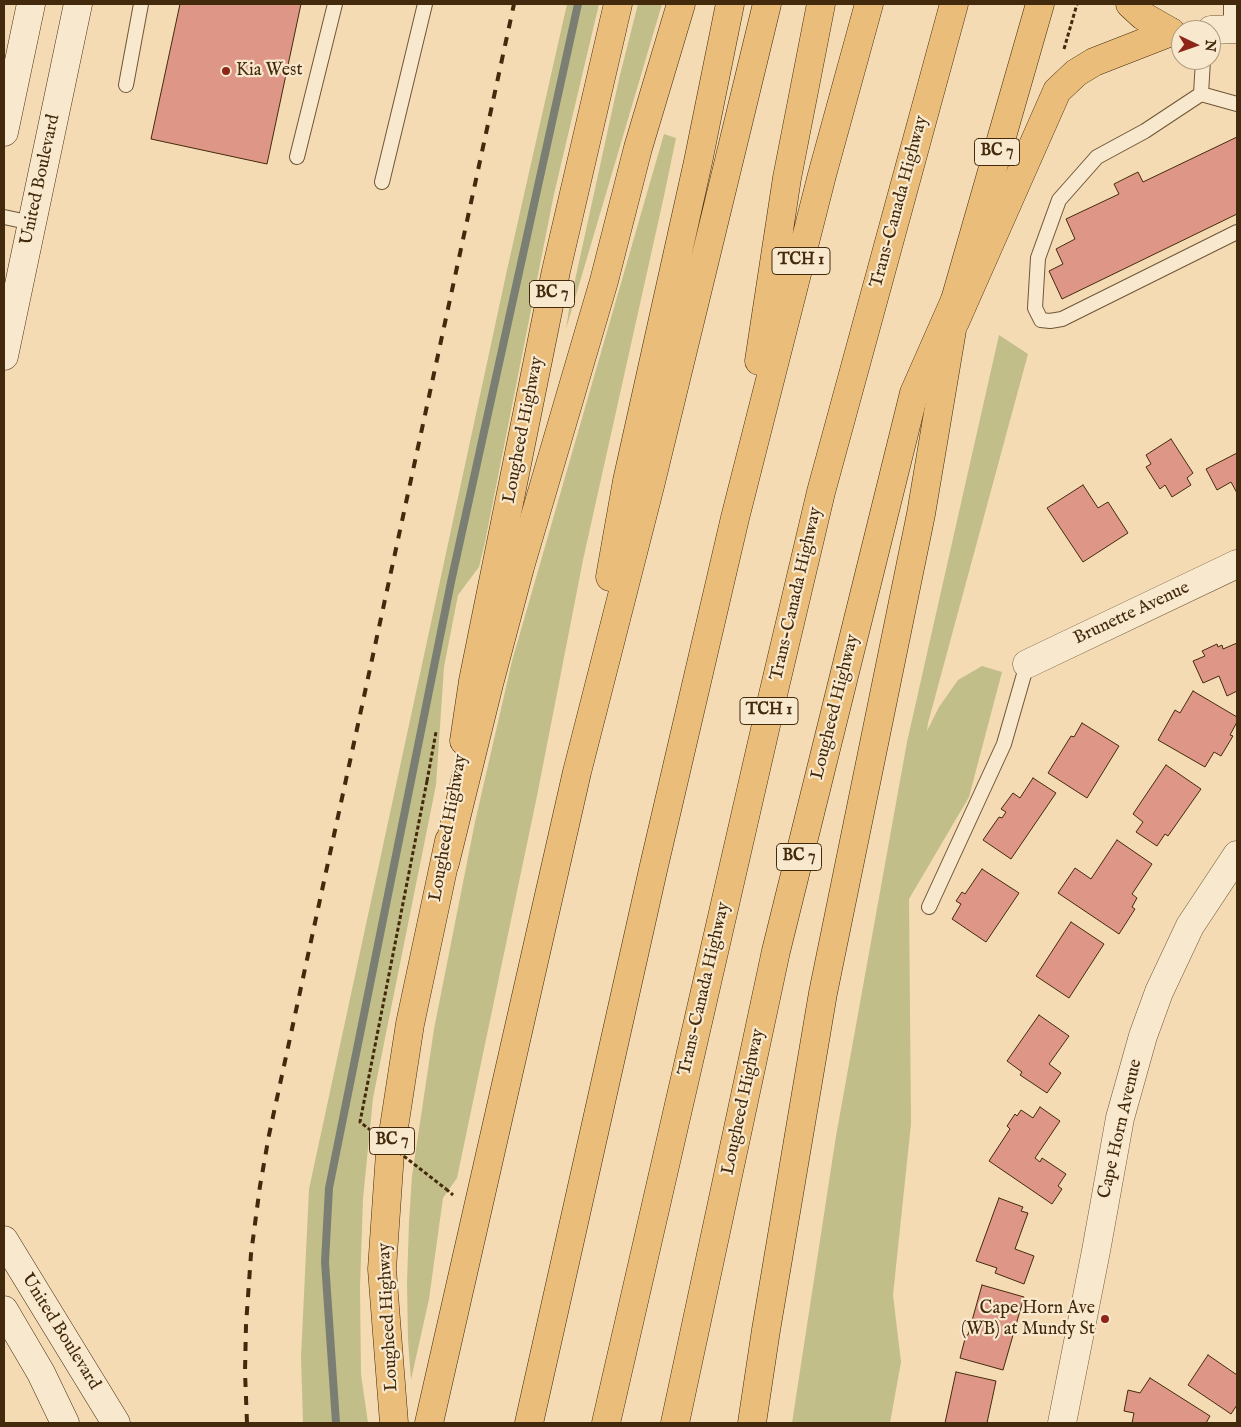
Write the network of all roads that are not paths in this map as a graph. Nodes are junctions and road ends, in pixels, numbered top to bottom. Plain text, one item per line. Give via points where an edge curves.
1 (31, 4) edge
2 (78, 4) edge
3 (141, 4) edge
4 (335, 4) edge
5 (425, 4) edge
6 (618, 4) edge
7 (681, 4) edge
8 (730, 4) edge
9 (767, 4) edge
10 (821, 4) edge
11 (869, 4) edge
12 (954, 4) edge
13 (1040, 4) edge
14 (1130, 4) edge
15 (1171, 30) edge
16 (1171, 34) edge
17 (1202, 70) edge
18 (126, 85) dead end
19 (1201, 94) junction
20 (1237, 104) edge
21 (4, 132) edge
22 (297, 157) dead end
23 (382, 182) dead end
24 (4, 217) edge
25 (32, 223) junction
26 (1237, 232) edge
27 (955, 300) junction
28 (952, 330) junction
29 (4, 356) edge
30 (735, 518) junction
31 (1237, 564) edge
32 (1027, 664) joint
33 (576, 772) junction
34 (1237, 855) edge
35 (445, 863) junction
36 (929, 907) dead end
37 (4, 1240) edge
38 (4, 1310) edge
39 (65, 1423) edge
40 (116, 1423) edge
41 (394, 1423) edge
42 (430, 1423) edge
43 (529, 1423) edge
44 (606, 1423) edge
45 (675, 1423) edge
46 (752, 1423) edge
47 (1062, 1423) edge

1 - 21 main road
2 - 25 main road, United Boulevard
3 - 18 lane
4 - 22 lane
5 - 23 lane
6 - 35 main road, Lougheed Highway / BC 7 via 556,271 473,682
7 - 35 main road via 518,576
8 - 33 main road via 627,482
9 - 33 main road via 650,486
10 - 30 main road via 787,178
11 - 30 main road, TCH 1
12 - 44 main road, Trans-Canada Highway / TCH 1 via 821,492
13 - 27 main road, Lougheed Highway / BC 7
14 - 15 main road via 1143,16
16 - 28 main road via 1094,62 1057,91
17 - 19 lane
19 - 20 lane
19 - 26 lane via 1145,132 1097,157 1059,200 1038,258 1035,308 1041,320 1062,318
24 - 25 lane
25 - 29 main road, United Boulevard
27 - 28 main road
27 - 45 main road, Lougheed Highway / BC 7 via 914,393 776,951
28 - 46 main road via 921,514 823,993
30 - 43 main road, TCH 1
31 - 32 main road, Brunette Avenue
32 - 36 lane via 1004,744
33 - 42 main road
34 - 47 main road, Cape Horn Avenue via 1190,926 1142,1036 1120,1118
35 - 41 main road, Lougheed Highway / BC 7 via 410,1024 390,1152 382,1269
37 - 40 main road, United Boulevard
38 - 39 main road, United Boulevard

